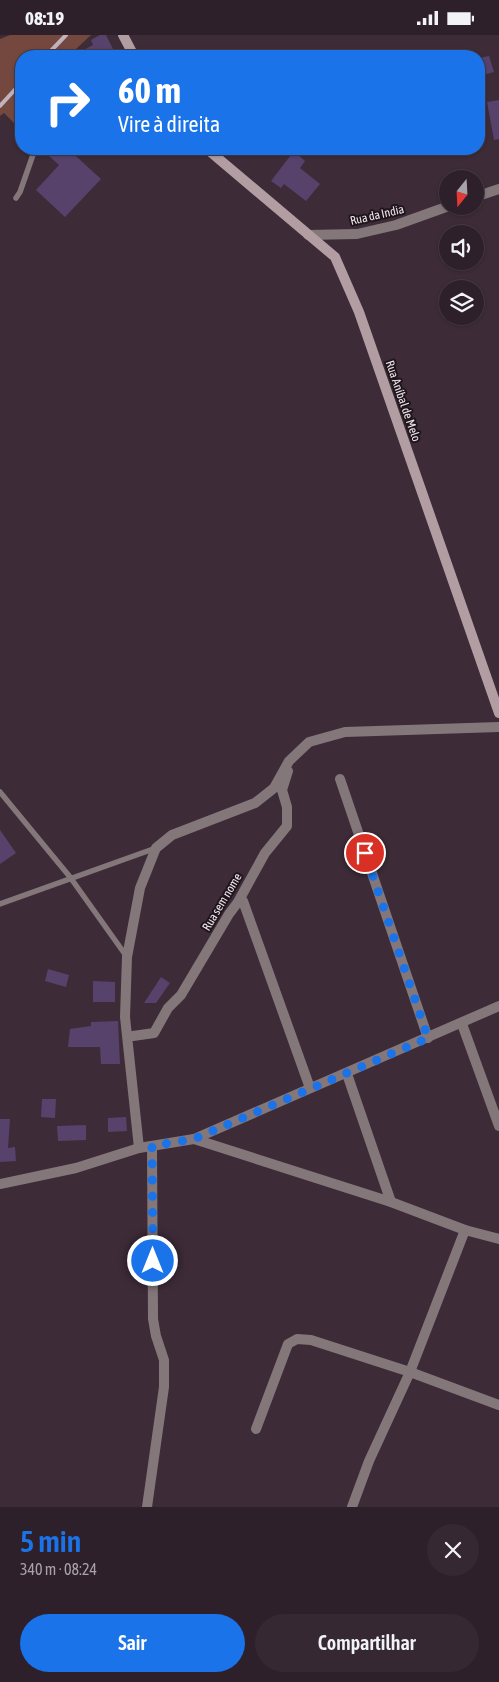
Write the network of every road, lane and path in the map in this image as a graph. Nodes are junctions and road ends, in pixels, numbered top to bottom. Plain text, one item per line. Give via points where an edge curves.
1 (123, 35) edge
2 (130, 50) edge
3 (33, 155) edge
4 (214, 155) edge
5 (497, 191) edge
6 (484, 195) edge
7 (16, 198) dead end
8 (439, 210) edge
9 (308, 235) junction
10 (499, 713) edge
11 (499, 727) edge
12 (292, 758) junction
13 (340, 779) dead end
14 (0, 792) edge
15 (156, 848) junction
16 (70, 877) junction
17 (243, 901) dead end
18 (0, 904) edge
19 (127, 957) junction
20 (499, 1006) edge
21 (462, 1023) junction
22 (133, 1036) dead end
23 (428, 1038) junction
24 (347, 1074) junction
25 (310, 1088) junction
26 (499, 1126) edge
27 (194, 1139) junction
28 (152, 1146) junction
29 (139, 1148) junction
30 (0, 1184) edge
31 (390, 1202) junction
32 (465, 1230) junction
33 (499, 1239) edge
34 (410, 1372) junction
35 (499, 1405) edge
36 (256, 1429) dead end
37 (147, 1507) edge
38 (352, 1507) edge

1 - 2 street
3 - 7 lane
4 - 9 street, Rua Aníbal de Melo
5 - 6 street
8 - 9 street, Rua da India via 396,225 357,234
9 - 10 street, Rua Aníbal de Melo via 335,257 347,282
11 - 12 street via 345,732 309,742
12 - 15 street via 274,788 255,803 172,835
12 - 22 street, Rua sem nome via 282,790 287,807 287,826 265,853 181,995 168,1008 160,1026 154,1033
13 - 23 street
14 - 16 lane
15 - 16 lane
15 - 19 street via 140,888
16 - 18 lane
16 - 19 lane
17 - 25 street
19 - 29 street via 125,1017
20 - 21 street
21 - 23 street
21 - 26 street
23 - 24 street
24 - 25 street
24 - 31 street
25 - 27 street
27 - 28 street
27 - 31 street
28 - 29 street
28 - 37 street via 153,1319 164,1360 164,1387
29 - 30 street via 76,1168
31 - 32 street
32 - 33 street
32 - 34 street
34 - 35 street
34 - 36 street via 311,1340 296,1339 288,1344
34 - 38 street via 369,1461

